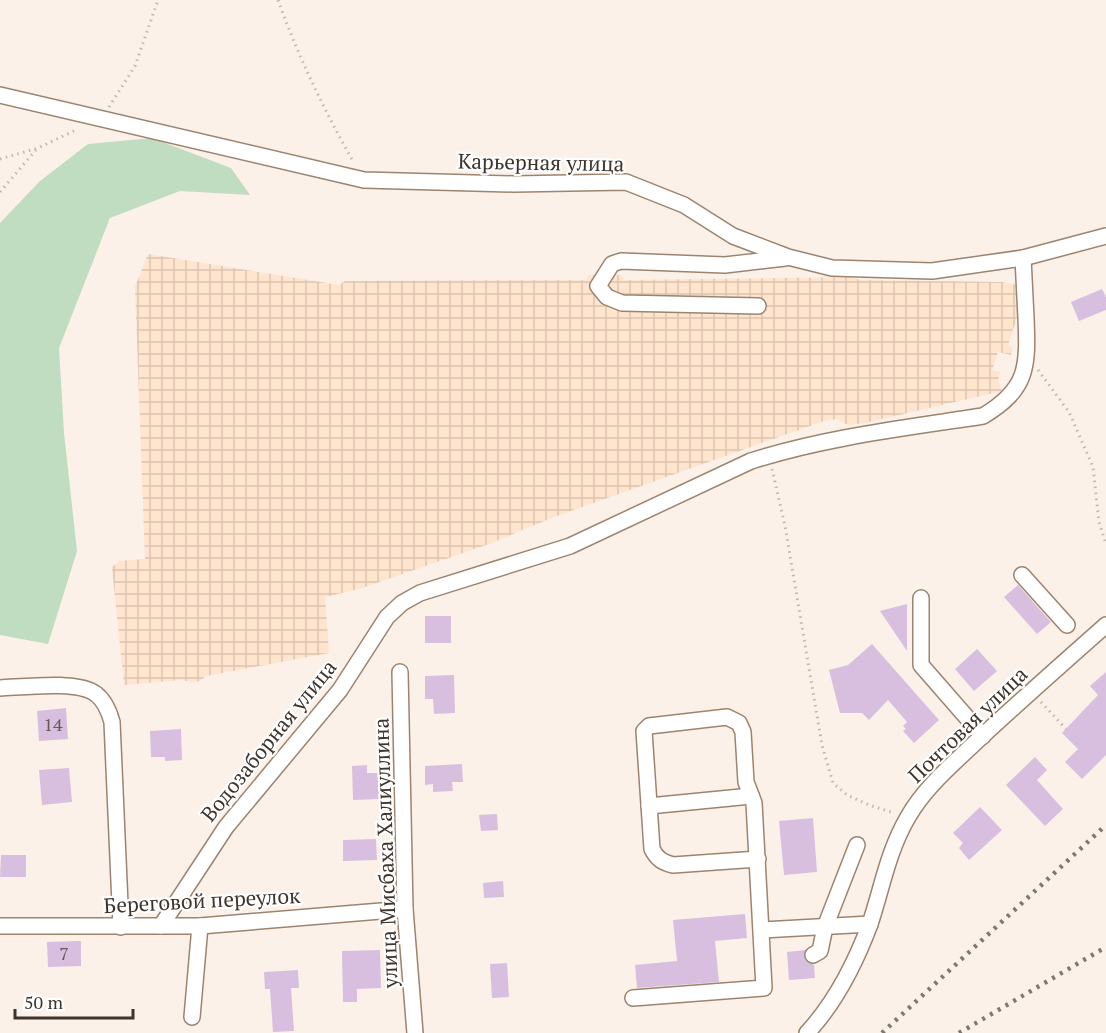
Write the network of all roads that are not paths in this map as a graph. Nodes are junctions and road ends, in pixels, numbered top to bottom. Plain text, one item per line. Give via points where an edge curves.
1 (0, 95) edge
2 (1106, 236) edge
3 (788, 257) junction
4 (1023, 258) junction
5 (758, 306) dead end
6 (1022, 574) dead end
7 (921, 598) dead end
8 (1067, 625) dead end
9 (1106, 625) edge
10 (400, 672) dead end
11 (0, 688) edge
12 (983, 736) junction
13 (751, 796) junction
14 (649, 806) junction
15 (857, 845) dead end
16 (758, 859) junction
17 (405, 909) junction
18 (870, 924) junction
19 (0, 926) edge
20 (161, 926) junction
21 (200, 926) junction
22 (121, 927) junction
23 (825, 927) junction
24 (762, 930) junction
25 (813, 955) dead end
26 (633, 998) dead end
27 (192, 1017) dead end
28 (415, 1033) edge
29 (807, 1033) edge

1 - 3 street, Карьерная улица via 364,180 626,182 684,205 733,236
2 - 4 street, Карьерная улица
3 - 4 street, Карьерная улица via 832,268 932,271
3 - 5 street via 725,265 621,261 612,264 598,286 607,297 622,303
4 - 20 street, Водозаборная улица via 1028,356 1023,376 1012,393 983,416 846,437 751,461 570,546 420,593 402,603 387,618 340,690 226,826
6 - 8 street
7 - 12 street via 921,665
9 - 12 street, Почтовая улица
10 - 17 street, улица Мисбаха Халиуллина
11 - 22 street via 77,686 90,689 107,706 112,722
12 - 18 street, Почтовая улица via 924,794 907,818 888,861
13 - 14 street
13 - 14 street via 746,782 743,732 739,723 727,717 649,726 644,731
13 - 16 street
14 - 16 street via 652,849 664,863
15 - 23 street
16 - 24 street
17 - 21 street, Береговой переулок
17 - 28 street, улица Мисбаха Халиуллина
18 - 23 street
18 - 29 street, Почтовая улица via 845,982
19 - 22 street, Береговой переулок
20 - 21 street, Береговой переулок
20 - 22 street, Береговой переулок
21 - 27 street
23 - 24 street
23 - 25 street via 820,951
24 - 26 street via 764,988

